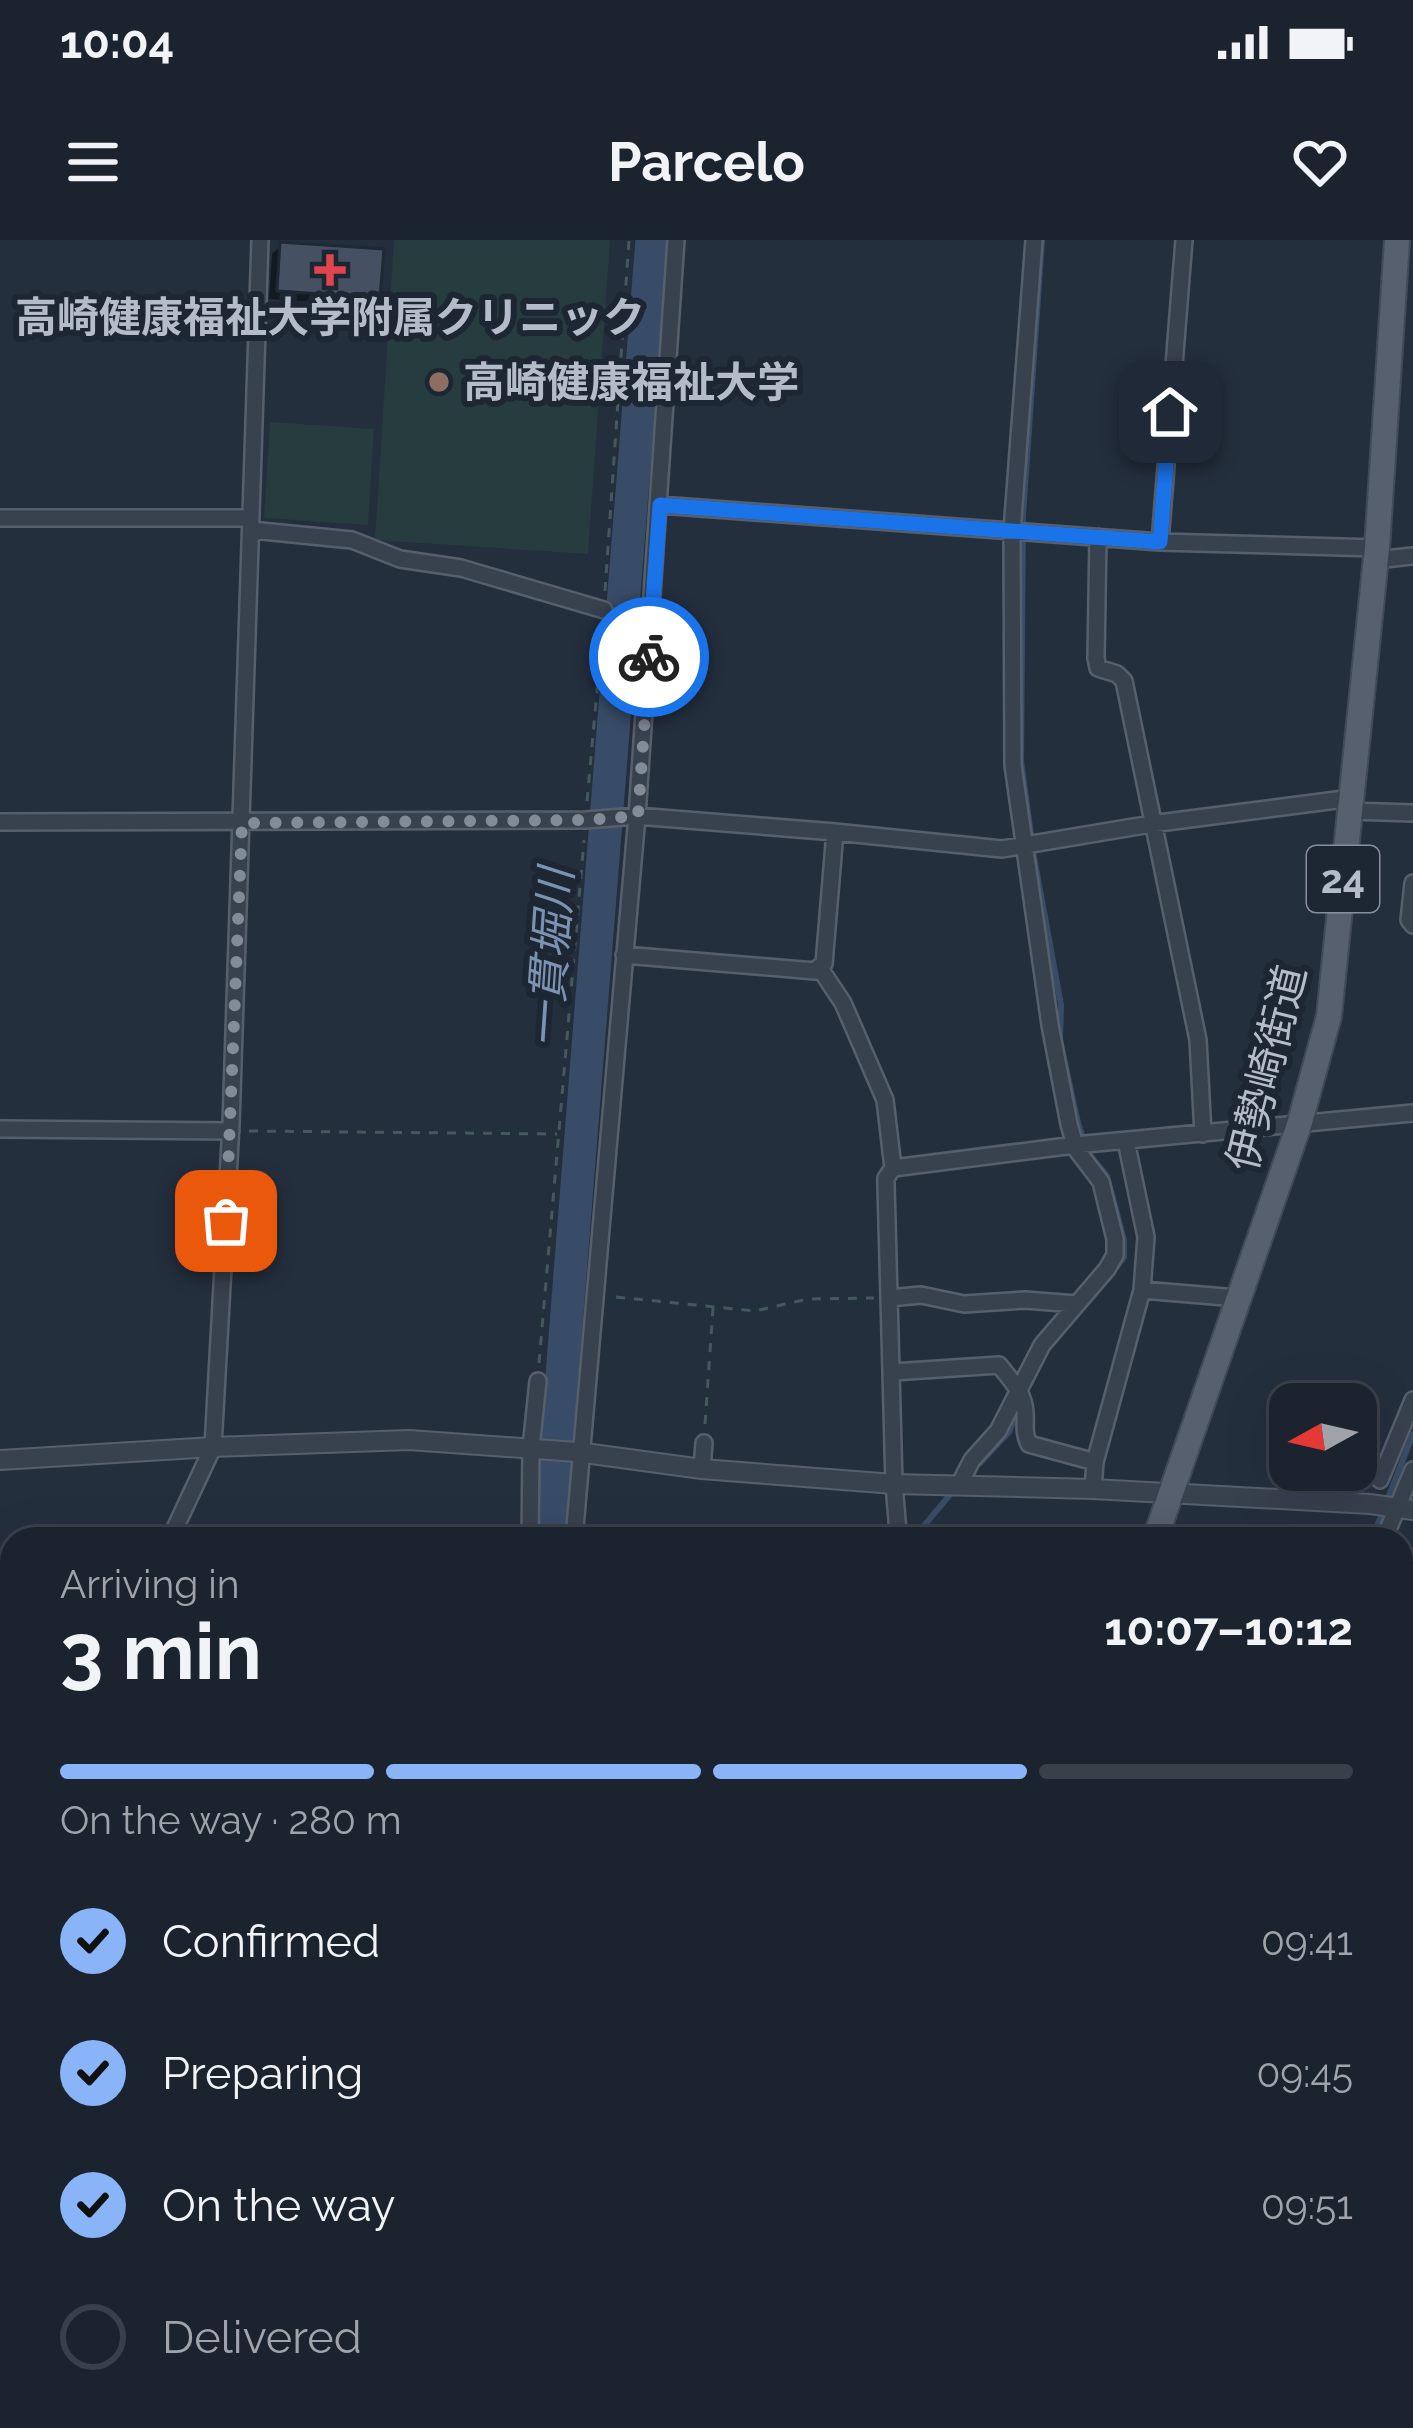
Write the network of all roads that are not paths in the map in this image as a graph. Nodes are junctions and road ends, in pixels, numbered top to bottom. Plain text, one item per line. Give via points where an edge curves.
1 (260, 240) edge
2 (676, 240) edge
3 (1034, 240) edge
4 (1184, 240) edge
5 (1397, 240) edge
6 (660, 505) junction
7 (0, 518) edge
8 (251, 524) junction
9 (1012, 531) junction
10 (1098, 537) junction
11 (1160, 542) junction
12 (1376, 554) junction
13 (1413, 556) edge
14 (604, 610) dead end
15 (1351, 804) junction
16 (1413, 813) edge
17 (634, 817) junction
18 (0, 822) edge
19 (242, 823) junction
20 (1151, 824) junction
21 (835, 832) junction
22 (1022, 844) junction
23 (1413, 883) edge
24 (1413, 925) edge
25 (624, 955) junction
26 (819, 968) junction
27 (1413, 1113) edge
28 (1300, 1122) junction
29 (0, 1129) edge
30 (231, 1131) junction
31 (1204, 1134) junction
32 (1126, 1141) junction
33 (1075, 1145) junction
34 (893, 1168) junction
35 (1142, 1290) junction
36 (889, 1298) junction
37 (1237, 1298) junction
38 (1076, 1304) junction
39 (892, 1372) junction
40 (538, 1381) dead end
41 (1019, 1390) junction
42 (1413, 1400) edge
43 (704, 1443) road end
44 (213, 1447) junction
45 (533, 1448) junction
46 (580, 1452) junction
47 (0, 1460) edge
48 (1096, 1462) junction
49 (702, 1469) junction
50 (1413, 1470) edge
51 (1380, 1480) dead end
52 (894, 1484) junction
53 (959, 1485) junction
54 (1093, 1489) junction
55 (1173, 1494) junction
56 (1405, 1509) edge
57 (176, 1527) edge
58 (530, 1527) edge
59 (575, 1527) edge
60 (898, 1527) edge
61 (1160, 1527) edge

1 - 8 street
2 - 6 street
3 - 9 street
4 - 11 street
5 - 12 main road, 伊勢崎街道 / 24
6 - 9 street
6 - 17 street
7 - 8 street
8 - 14 street via 352,540
8 - 19 street
9 - 10 street
9 - 22 street via 1012,745
10 - 11 street
10 - 20 street via 1096,658 1098,668 1124,681
11 - 12 street
12 - 13 street
12 - 15 main road, 伊勢崎街道 / 24
15 - 16 street
15 - 20 street
15 - 28 main road, 伊勢崎街道 / 24 via 1329,1016
17 - 19 street
17 - 21 street
17 - 25 street
18 - 19 street
19 - 30 street
20 - 22 street
20 - 31 street via 1198,1040
21 - 22 street via 1002,849
21 - 26 street
22 - 33 street
23 - 24 street
25 - 26 street
25 - 46 street
26 - 34 street via 885,1100
27 - 28 street
28 - 31 street
28 - 37 main road, 伊勢崎街道 / 24
29 - 30 street
30 - 44 street
31 - 32 street
32 - 33 street
32 - 35 street via 1146,1238
33 - 34 street
33 - 38 street via 1101,1182 1115,1239 1107,1269
34 - 36 street via 886,1178
35 - 37 street
35 - 48 street
36 - 38 street
36 - 39 street
37 - 55 main road, 伊勢崎街道 / 24
38 - 41 street
39 - 41 street via 999,1365
39 - 52 street
40 - 45 street
41 - 48 street via 1029,1444
41 - 53 street
42 - 51 street
43 - 49 street
44 - 45 street via 409,1440
44 - 47 street
44 - 57 street
45 - 46 street
45 - 58 street
46 - 49 street
46 - 59 street
48 - 54 street
49 - 52 street
50 - 56 street
52 - 53 street
52 - 60 street
53 - 54 street
54 - 55 street
55 - 56 street
55 - 61 main road, 伊勢崎街道 / 24

